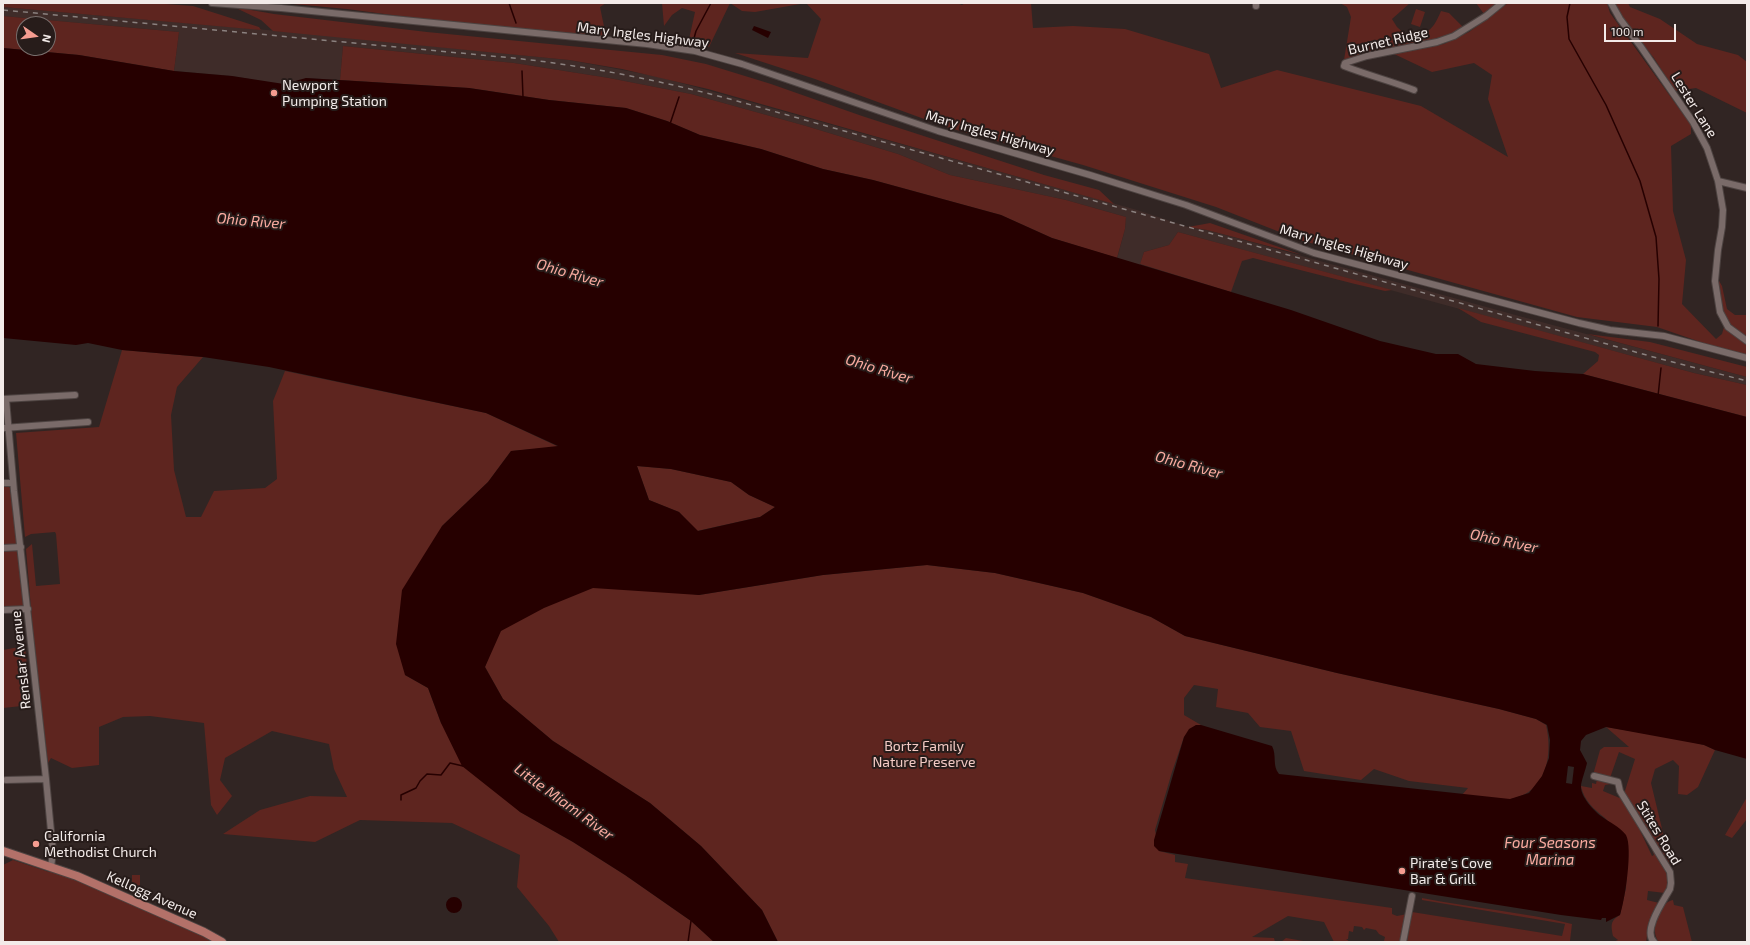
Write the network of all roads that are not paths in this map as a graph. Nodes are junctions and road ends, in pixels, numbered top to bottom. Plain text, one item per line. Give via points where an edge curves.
1 (212, 3) edge
2 (1502, 3) edge
3 (1611, 3) edge
4 (1414, 90) dead end
5 (1718, 181) junction
6 (1747, 188) edge
7 (1747, 341) edge
8 (1747, 358) edge
9 (74, 395) dead end
10 (4, 399) edge
11 (88, 422) dead end
12 (5, 427) edge
13 (3, 483) edge
14 (13, 483) junction
15 (21, 547) junction
16 (3, 548) edge
17 (28, 609) junction
18 (3, 610) edge
19 (1594, 776) dead end
20 (46, 779) junction
21 (6, 780) dead end
22 (3, 850) edge
23 (51, 867) junction
24 (1412, 896) dead end
25 (222, 942) edge
26 (1403, 942) edge
27 (1654, 942) edge

1 - 8 street, Mary Ingles Highway via 647,44 695,51 742,64 938,131 1186,205 1314,253 1579,323 1610,330 1664,336
2 - 4 street, Burnet Ridge via 1454,36 1345,63 1344,66 1363,74
3 - 5 street, Lester Lane via 1699,131
5 - 6 street
5 - 7 street, Lester Lane via 1723,216 1715,281 1720,312 1728,327
9 - 10 street
10 - 12 street, Renslar Avenue
11 - 12 street
12 - 14 street, Renslar Avenue
13 - 14 street
14 - 15 street, Renslar Avenue
15 - 16 street
15 - 17 street, Renslar Avenue
17 - 18 street
17 - 20 street, Renslar Avenue
19 - 27 street, Stites Road via 1618,782 1620,791 1670,872 1670,889 1652,923 1650,934
20 - 21 street
20 - 23 street, Renslar Avenue via 53,852
22 - 23 main road, Kellogg Avenue
23 - 25 main road, Kellogg Avenue via 96,884
24 - 26 street

